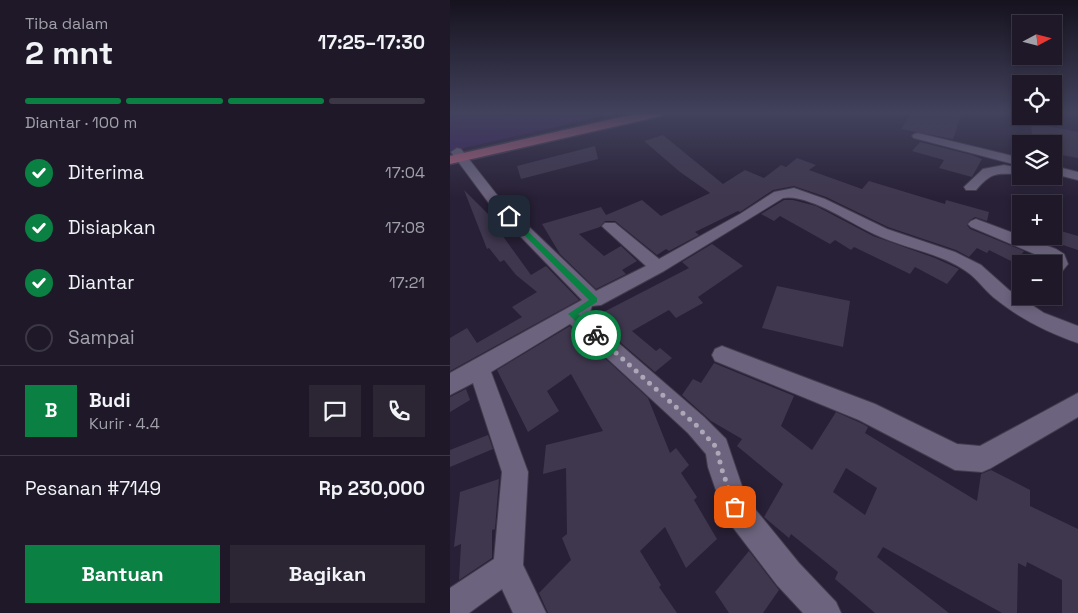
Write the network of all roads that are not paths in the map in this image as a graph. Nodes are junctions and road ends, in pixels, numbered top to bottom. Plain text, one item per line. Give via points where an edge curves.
1 (518, 141) edge
2 (526, 141) edge
3 (936, 141) edge
4 (454, 156) edge
5 (1012, 160) edge
6 (1012, 170) edge
7 (1062, 172) edge
8 (1078, 176) edge
9 (971, 188) dead end
10 (976, 224) dead end
11 (610, 226) dead end
12 (1053, 255) edge
13 (658, 267) junction
14 (1012, 298) edge
15 (594, 300) junction
16 (1026, 305) edge
17 (572, 314) junction
18 (1078, 335) edge
19 (722, 355) dead end
20 (479, 368) junction
21 (450, 385) edge
22 (1078, 404) edge
23 (508, 567) junction
24 (450, 607) edge
25 (530, 613) edge
26 (825, 613) edge

1 - 4 main road
2 - 4 main road
3 - 5 street
4 - 15 street via 496,203
6 - 9 street via 996,169 982,174
7 - 8 street
10 - 12 street
11 - 13 street
13 - 14 street via 779,195 794,192 882,232 975,268 1003,295
13 - 15 street
15 - 17 street
16 - 18 street via 1037,318
17 - 20 street
17 - 26 street via 690,419 717,448 735,507 788,574
19 - 22 street via 868,412 955,458 982,459
20 - 21 street
20 - 23 street via 515,472
23 - 24 street
23 - 25 street

